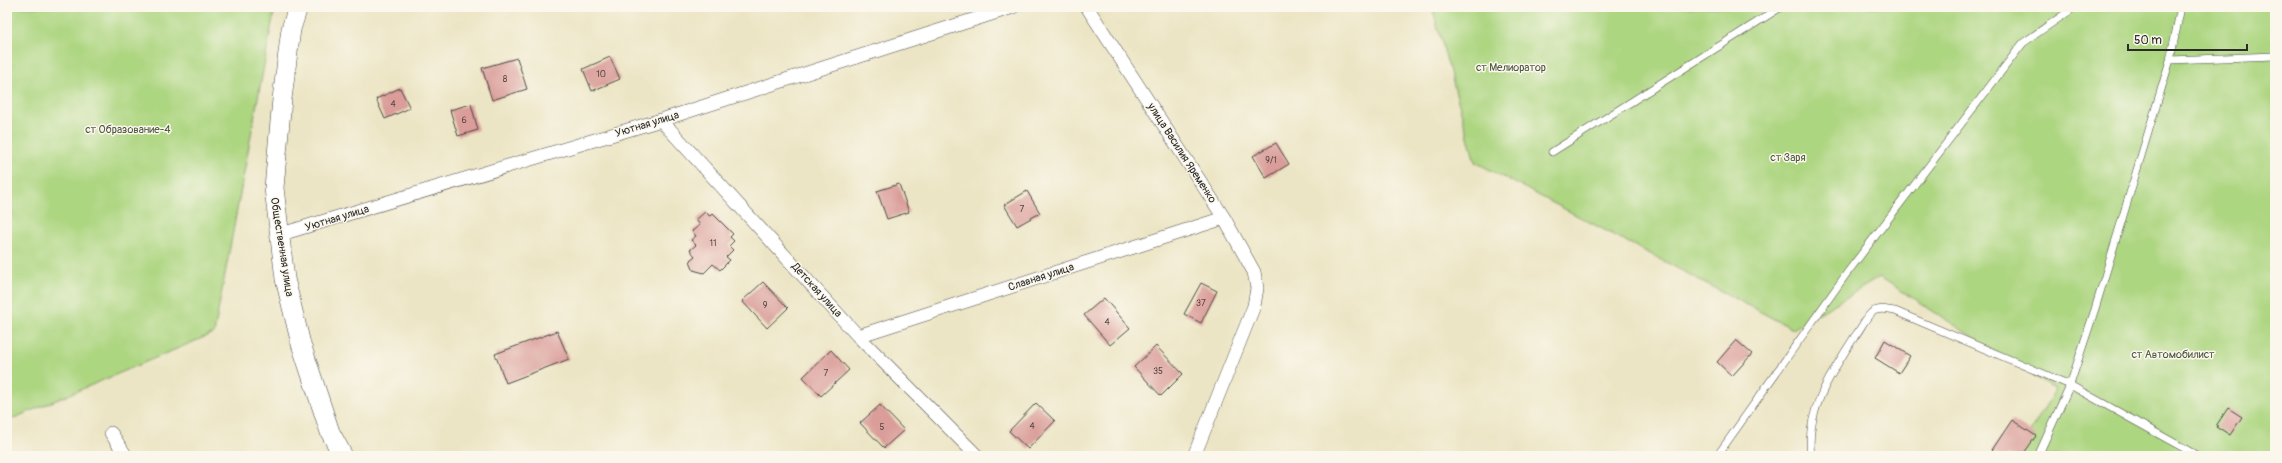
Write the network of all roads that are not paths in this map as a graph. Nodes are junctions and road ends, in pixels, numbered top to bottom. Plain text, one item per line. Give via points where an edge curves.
1 (298, 7) edge
2 (1013, 7) edge
3 (1087, 7) edge
4 (1781, 7) edge
5 (2075, 7) edge
6 (2181, 7) edge
7 (2275, 56) edge
8 (2170, 60) junction
9 (661, 120) junction
10 (1552, 152) dead end
11 (1224, 218) junction
12 (278, 235) junction
13 (858, 336) junction
14 (2070, 385) junction
15 (111, 433) dead end
16 (126, 456) edge
17 (343, 456) edge
18 (977, 456) edge
19 (1194, 456) edge
20 (1717, 456) edge
21 (1798, 456) edge
22 (1812, 456) edge
23 (2038, 456) edge
24 (2198, 456) edge

1 - 12 main road, Общественная улица via 291,29 275,173
2 - 9 street, Уютная улица
3 - 11 street, улица Василия Яременко
4 - 10 lane
5 - 20 lane via 2023,44 1847,273
6 - 8 lane
7 - 8 lane
8 - 14 lane
9 - 12 street, Уютная улица
9 - 13 street, Детская улица
11 - 13 street, Славная улица
11 - 19 street, улица Василия Яременко via 1254,272 1257,288 1254,306
12 - 17 main road, Общественная улица via 285,279 301,344 330,432
13 - 18 street, Детская улица
14 - 22 lane via 1895,311 1881,309 1871,313 1845,352 1822,394 1811,424 1809,440
14 - 23 lane
14 - 24 lane
15 - 16 street
21 - 22 lane

